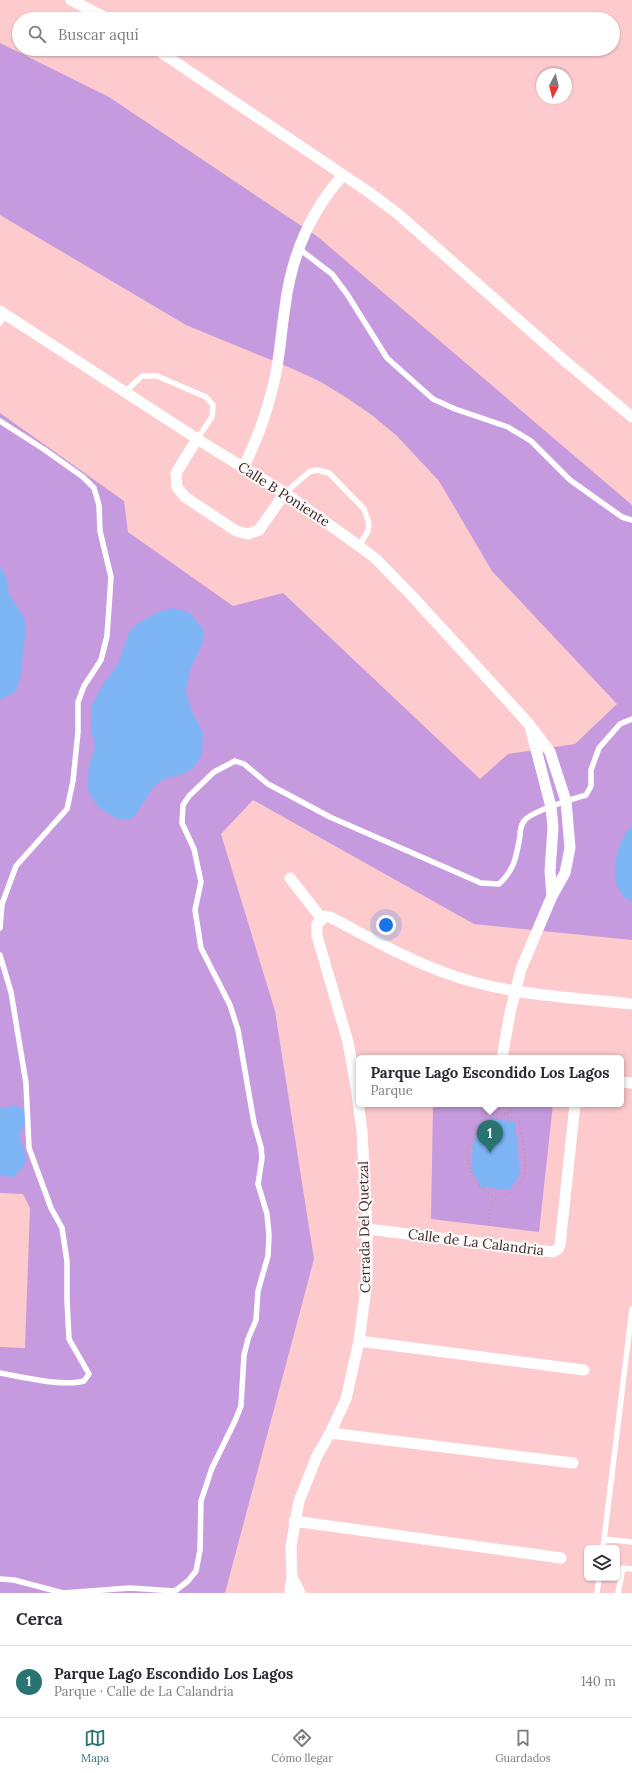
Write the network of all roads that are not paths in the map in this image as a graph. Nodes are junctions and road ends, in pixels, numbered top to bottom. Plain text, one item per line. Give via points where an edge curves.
1 (71, 0) edge
2 (94, 12) edge
3 (166, 56) edge
4 (343, 175) junction
5 (298, 248) junction
6 (2, 316) edge
7 (125, 392) junction
8 (632, 416) edge
9 (0, 421) edge
10 (197, 439) junction
11 (243, 468) junction
12 (285, 493) junction
13 (632, 520) edge
14 (359, 546) junction
15 (632, 719) edge
16 (529, 724) junction
17 (566, 801) junction
18 (552, 807) junction
19 (290, 878) dead end
20 (552, 896) junction
21 (322, 919) junction
22 (0, 928) edge
23 (0, 955) edge
24 (514, 991) junction
25 (632, 1004) edge
26 (503, 1055) edge
27 (356, 1087) edge
28 (359, 1107) edge
29 (575, 1107) edge
30 (367, 1229) junction
31 (632, 1309) edge
32 (359, 1341) junction
33 (584, 1370) dead end
34 (0, 1373) edge
35 (330, 1433) junction
36 (573, 1463) dead end
37 (294, 1521) junction
38 (604, 1539) junction
39 (632, 1542) edge
40 (603, 1545) edge
41 (561, 1558) dead end
42 (632, 1569) edge
43 (292, 1577) junction
44 (0, 1579) edge
45 (599, 1581) edge
46 (290, 1593) edge
47 (300, 1593) edge
48 (597, 1593) edge
49 (618, 1593) edge

1 - 2 street
3 - 4 street
4 - 5 street via 329,191
4 - 8 street via 398,214 565,361
5 - 11 street via 285,306 274,382 255,445
5 - 13 lane via 332,274 387,358 433,399 508,428 531,441 570,480 622,517
6 - 7 street, Calle B Poniente
7 - 10 street, Calle B Poniente
7 - 10 lane via 142,376 157,376 206,397 212,405 212,417
9 - 22 lane via 83,477 94,488 99,505 100,531 111,577 107,636 102,660 84,686 78,702 73,781 67,809 16,866 2,904
10 - 11 street, Calle B Poniente
10 - 12 street via 176,473 177,487 185,497 236,531 248,534 259,530
11 - 12 street, Calle B Poniente
12 - 14 street, Calle B Poniente
12 - 14 lane via 309,472 317,470 329,473 364,509 369,524
14 - 16 street, Calle B Poniente via 376,559 413,597
15 - 17 lane via 620,724 599,748 591,770 591,786 586,795
16 - 17 street, Calle B Poniente via 550,752
16 - 18 street, Calle B Poniente
17 - 18 lane
17 - 20 street, Calle B Poniente via 570,848 565,873
18 - 20 street, Calle B Poniente
18 - 44 lane via 530,815 523,822 515,859 508,875 499,884 480,883 330,817 268,784 244,764 234,761 214,772 189,796 183,805 182,823 194,849 201,882 195,910 201,948 230,1005 238,1030 254,1123 261,1147 258,1184 267,1214 269,1235 268,1256 258,1291 256,1320 244,1355 241,1406 212,1468 201,1501 200,1550 196,1570 188,1582 176,1591 130,1588 63,1592
19 - 21 street
20 - 24 street
21 - 24 street via 330,917 443,972
21 - 27 street, Cerrada Del Quetzal via 317,924 317,936 348,1042
23 - 34 lane via 11,992 26,1083 30,1148 51,1208 62,1228 67,1261 69,1339 89,1374 84,1382 79,1383
24 - 25 street
24 - 26 street
28 - 30 street, Cerrada Del Quetzal
29 - 30 street, Calle de La Calandria via 560,1244 556,1251
30 - 32 street, Cerrada Del Quetzal via 368,1280
31 - 38 lane
32 - 33 street
32 - 35 street, Cerrada Del Quetzal via 346,1399
35 - 36 street
35 - 37 street, Cerrada Del Quetzal via 316,1456
37 - 41 street
37 - 43 street, Cerrada Del Quetzal via 291,1546
38 - 39 lane
38 - 40 lane
42 - 49 lane via 622,1568
43 - 46 street, Cerrada Del Quetzal
43 - 47 street, Cerrada Del Quetzal
45 - 48 lane

